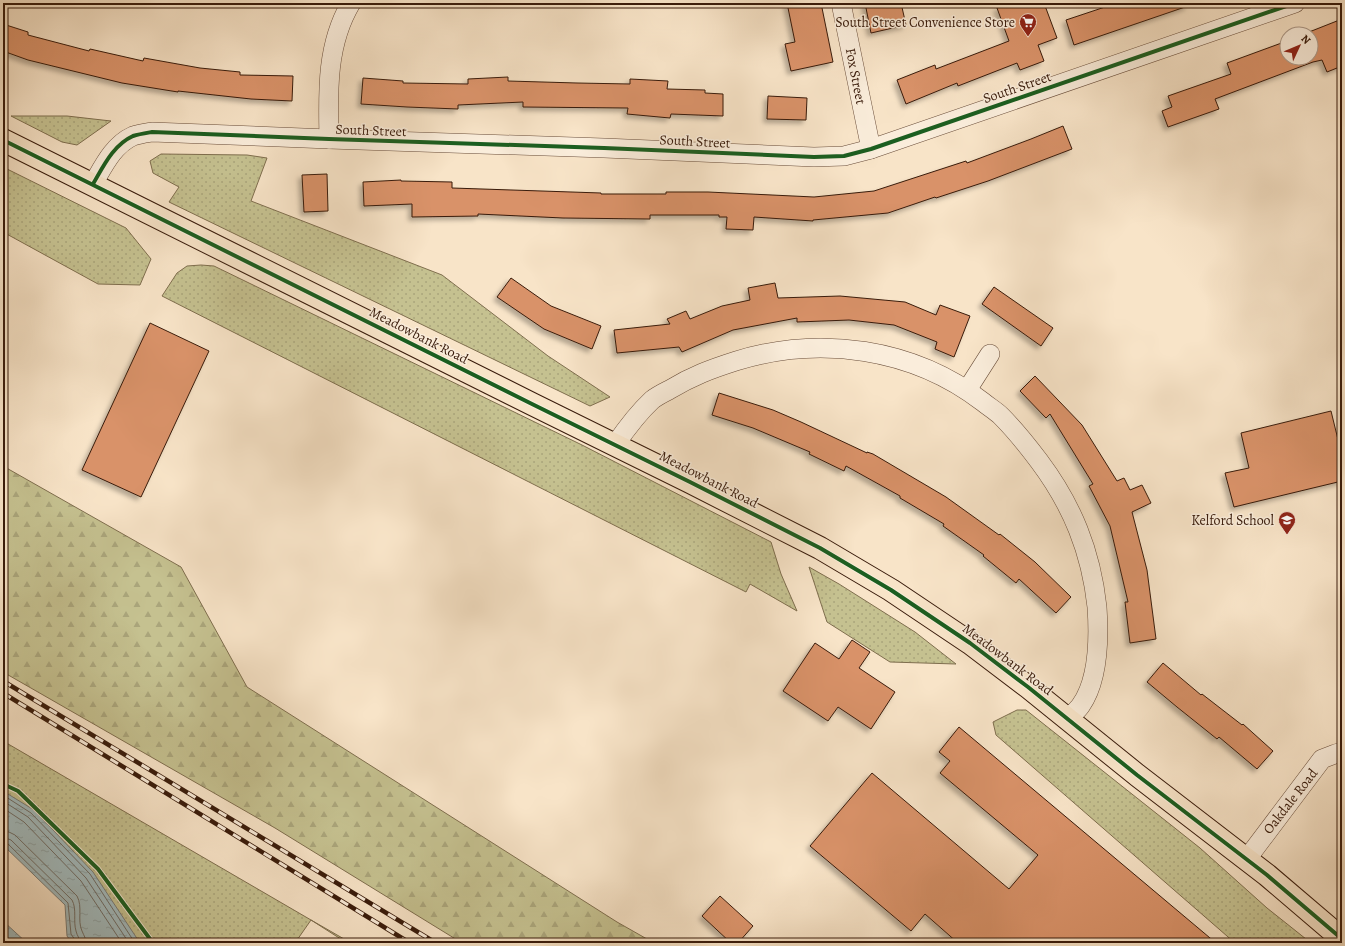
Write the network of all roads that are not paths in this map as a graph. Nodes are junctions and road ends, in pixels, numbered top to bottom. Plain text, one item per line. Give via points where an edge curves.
1 (351, 3) edge
2 (842, 3) edge
3 (1295, 3) edge
4 (1271, 7) edge
5 (3, 140) edge
6 (328, 140) junction
7 (870, 149) junction
8 (93, 184) junction
9 (990, 354) dead end
10 (968, 390) junction
11 (615, 445) junction
12 (1068, 719) junction
13 (1342, 752) edge
14 (1246, 860) junction
15 (1342, 939) edge

1 - 6 street via 334,45 328,78
2 - 7 street, Fox Street
3 - 4 street, South Street
4 - 7 street, South Street
5 - 8 main road, Meadowbank Road
6 - 7 street, South Street via 814,157 844,156
6 - 8 street, South Street via 152,132 133,136 118,146
8 - 11 main road, Meadowbank Road
9 - 10 street
10 - 11 street via 931,370 892,356 858,350 798,349 759,354 706,370 678,384 653,400 628,426
10 - 12 street via 1000,416 1026,443 1049,474 1066,502 1088,555 1095,586 1098,648 1092,680 1082,704
11 - 12 main road, Meadowbank Road via 820,548 891,590 970,643
12 - 14 main road, Meadowbank Road
13 - 14 street, Oakdale Road via 1322,759
14 - 15 main road, Meadowbank Road

